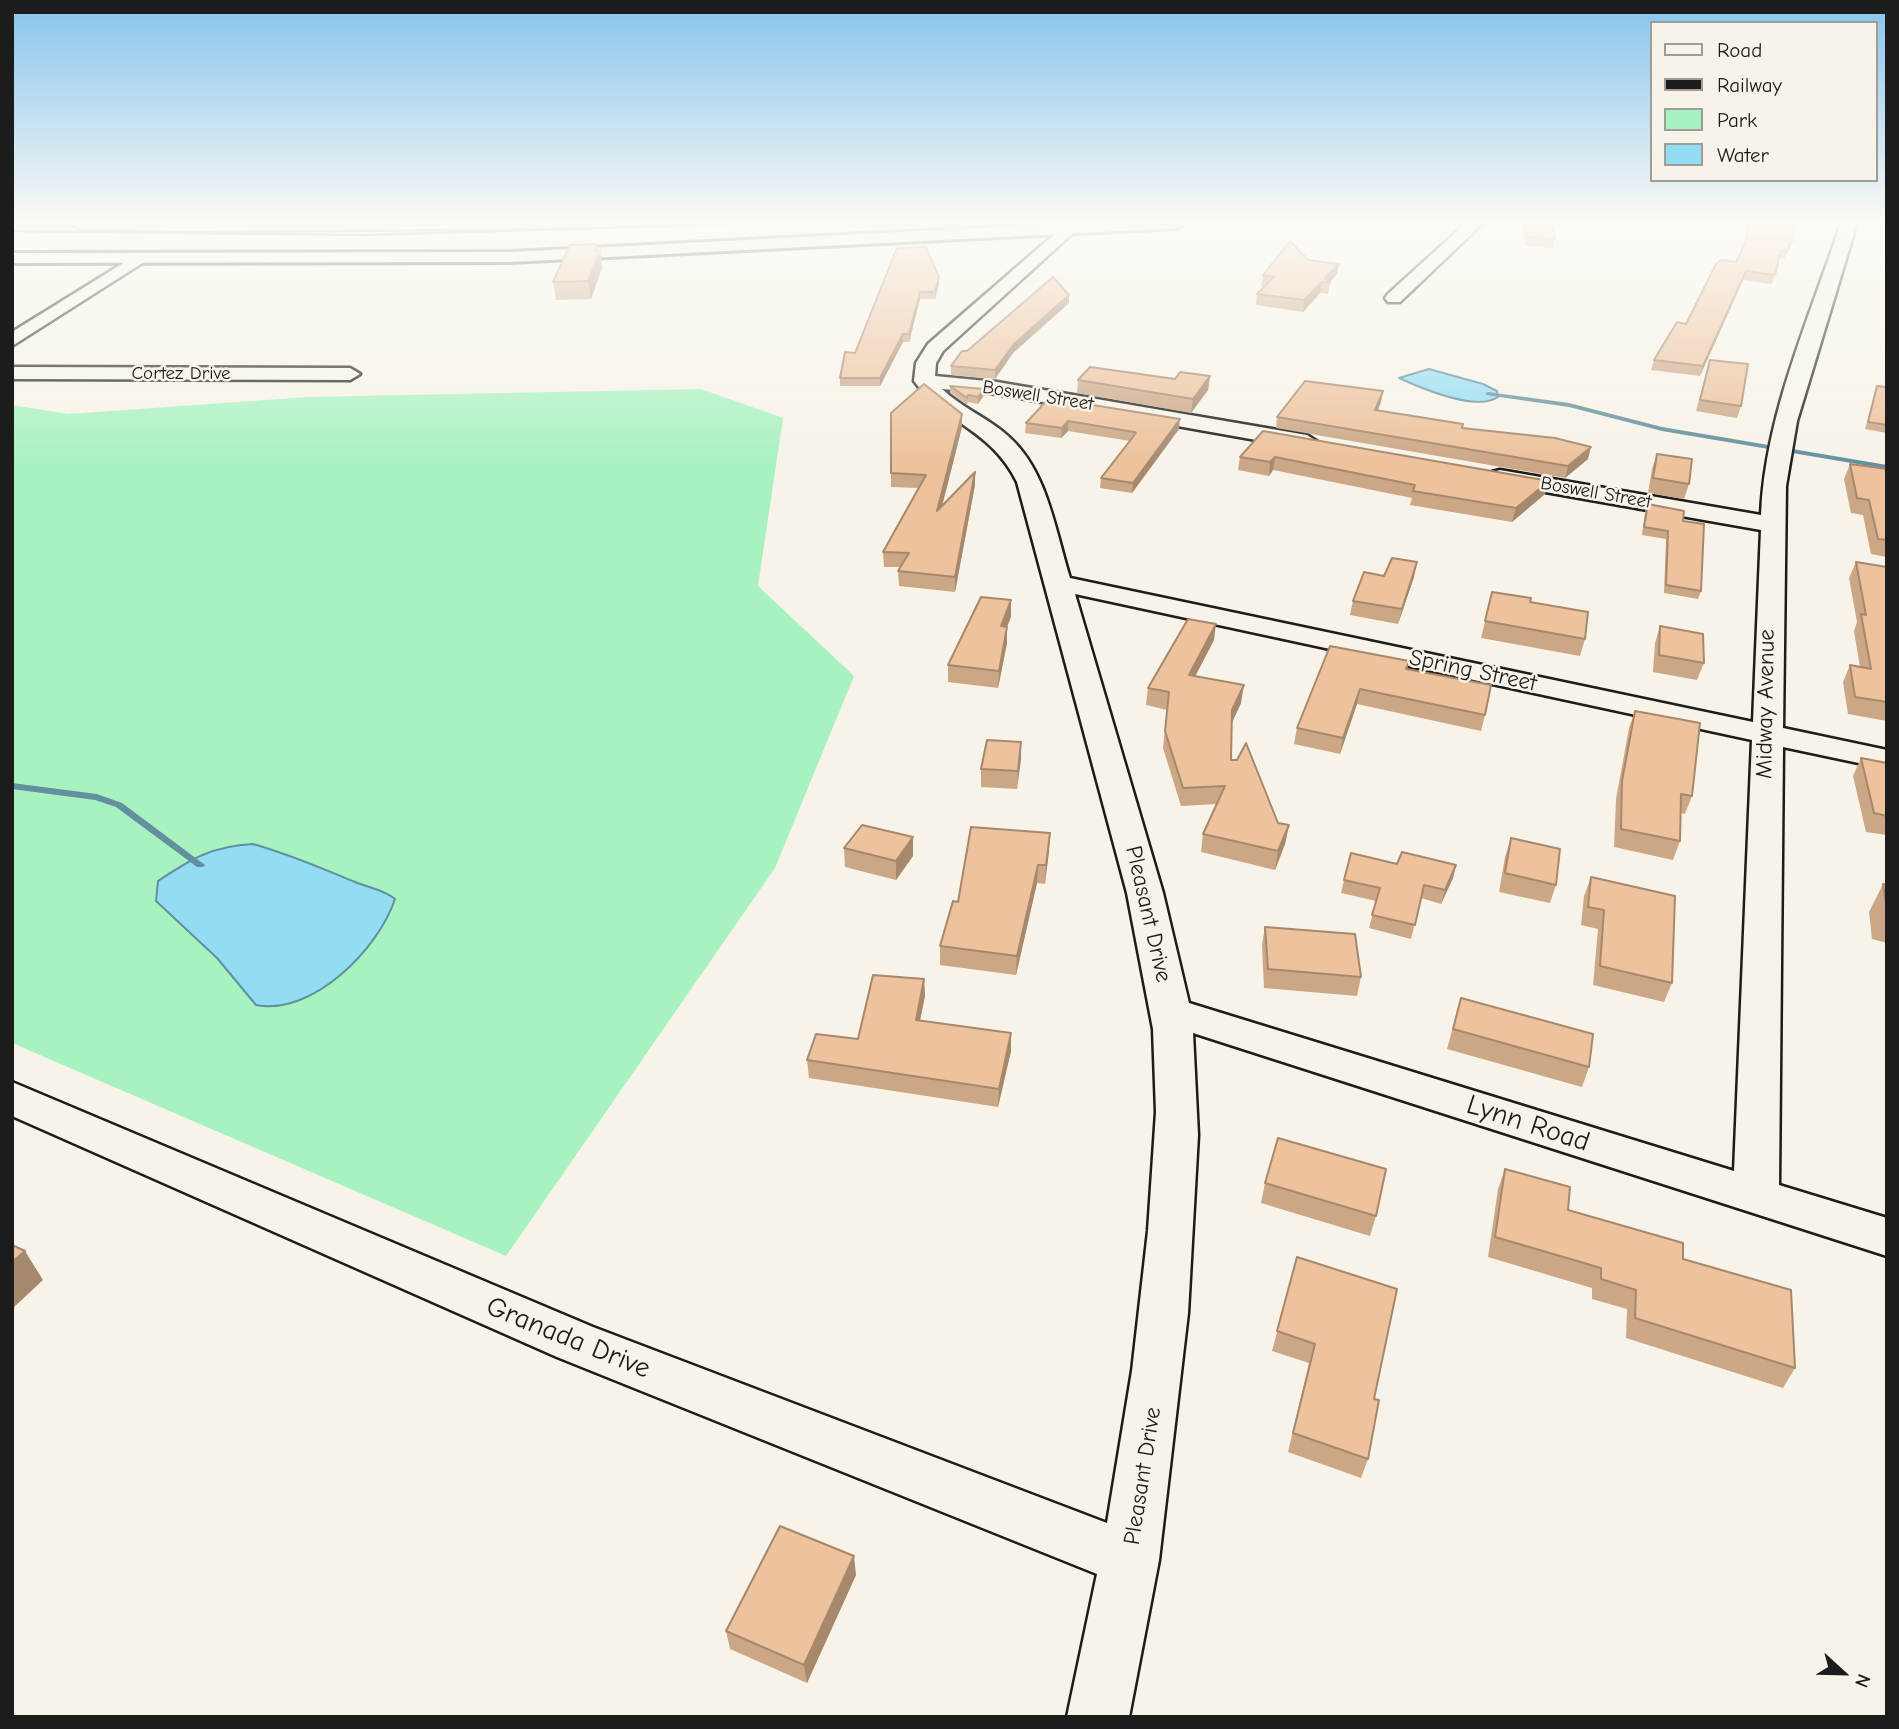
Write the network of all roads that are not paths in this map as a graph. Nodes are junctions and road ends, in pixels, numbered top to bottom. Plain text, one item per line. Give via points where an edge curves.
1 (68, 304) edge
2 (985, 304) edge
3 (1823, 304) edge
4 (12, 340) edge
5 (12, 373) edge
6 (350, 374) dead end
7 (924, 382) junction
8 (1327, 446) edge
9 (1485, 474) edge
10 (1771, 524) junction
11 (1059, 584) junction
12 (1765, 734) junction
13 (1887, 760) edge
14 (1170, 1011) junction
15 (12, 1098) edge
16 (1756, 1196) junction
17 (1887, 1237) edge
18 (1130, 1560) junction
19 (1098, 1717) edge

1 - 4 street
2 - 7 street via 935,348 924,366
3 - 10 street, Midway Avenue via 1786,422
5 - 6 street, Cortez Drive
7 - 8 street, Boswell Street via 998,388
7 - 11 street, Pleasant Drive via 998,439 1021,465
9 - 10 street, Boswell Street
10 - 12 street, Midway Avenue
11 - 12 street, Spring Street
11 - 14 street, Pleasant Drive via 1147,900
12 - 13 street, Spring Street
12 - 16 street, Midway Avenue
14 - 16 street, Lynn Road
14 - 18 street, Pleasant Drive via 1176,1065 1173,1206 1153,1423
15 - 18 street, Granada Drive via 575,1342
16 - 17 street, Lynn Road
18 - 19 street, Pleasant Drive

